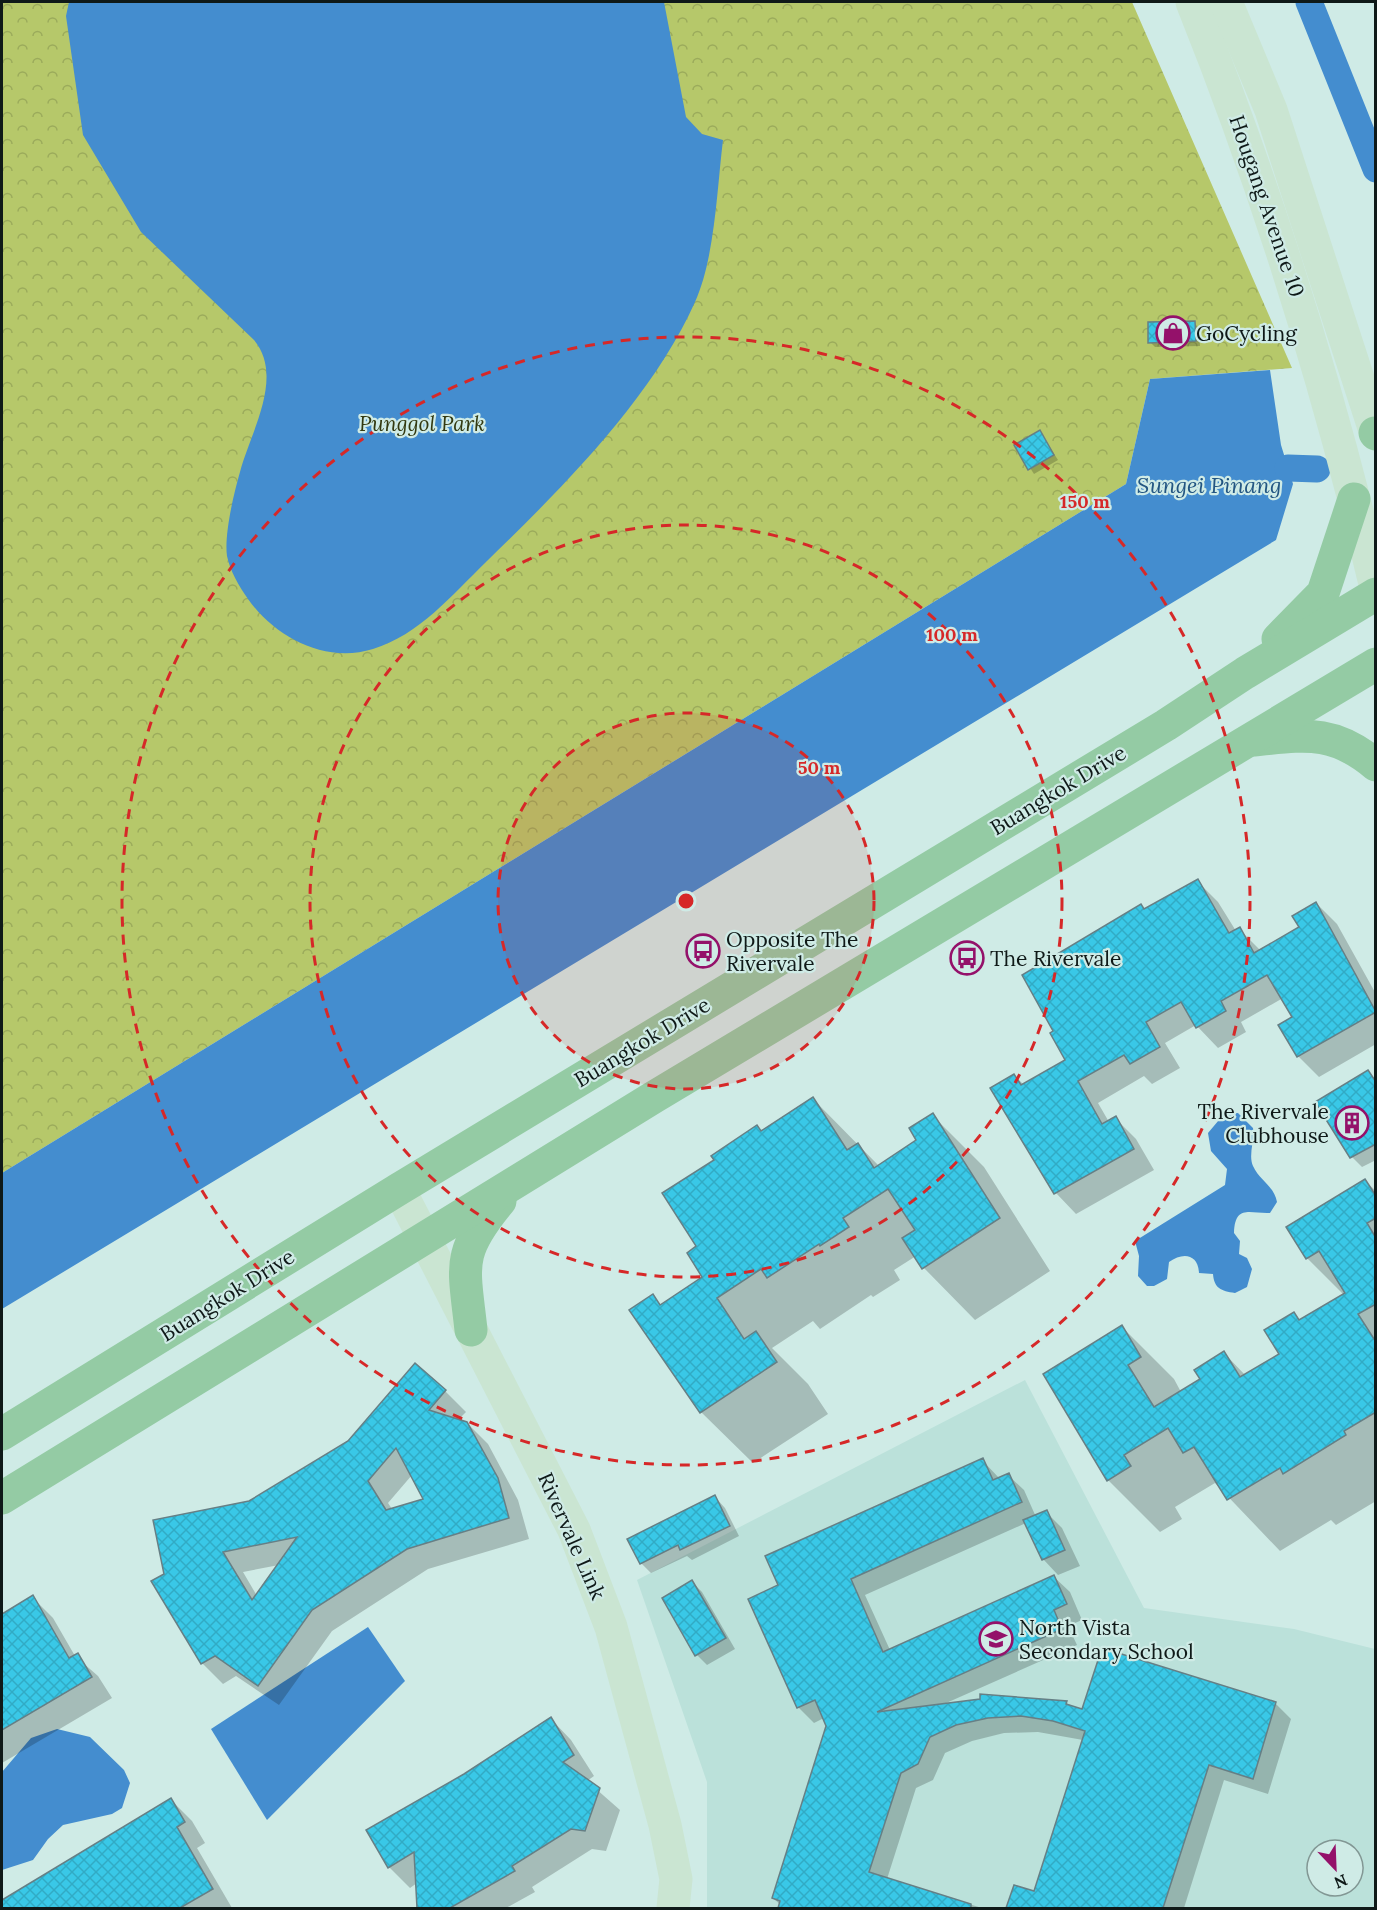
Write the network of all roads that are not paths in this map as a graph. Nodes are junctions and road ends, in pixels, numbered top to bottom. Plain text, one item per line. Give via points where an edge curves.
1 (1192, 2) edge
2 (1226, 2) edge
3 (1375, 434) edge
4 (1354, 500) junction
5 (1376, 588) edge
6 (1376, 594) edge
7 (1376, 664) edge
8 (1245, 673) junction
9 (1244, 742) junction
10 (1376, 765) edge
11 (512, 1186) junction
12 (399, 1188) junction
13 (424, 1238) junction
14 (471, 1330) junction
15 (2, 1434) edge
16 (2, 1498) edge
17 (674, 1894) edge
18 (660, 1908) edge

1 - 4 main road, Hougang Avenue 10 via 1266,197 1306,322
2 - 3 main road, Hougang Avenue 10 via 1271,110
4 - 5 main road, Hougang Avenue 10
4 - 8 main road via 1323,593
6 - 8 main road, Buangkok Drive
7 - 9 main road
8 - 12 main road, Buangkok Drive via 1166,725
9 - 10 main road via 1314,734 1356,748
9 - 11 main road
11 - 13 main road
11 - 14 main road via 470,1244 464,1267
12 - 13 main road, Rivervale Link
12 - 15 main road, Buangkok Drive
13 - 14 main road, Rivervale Link
13 - 16 main road
14 - 17 main road, Rivervale Link via 574,1530 611,1627 643,1737
17 - 18 main road

